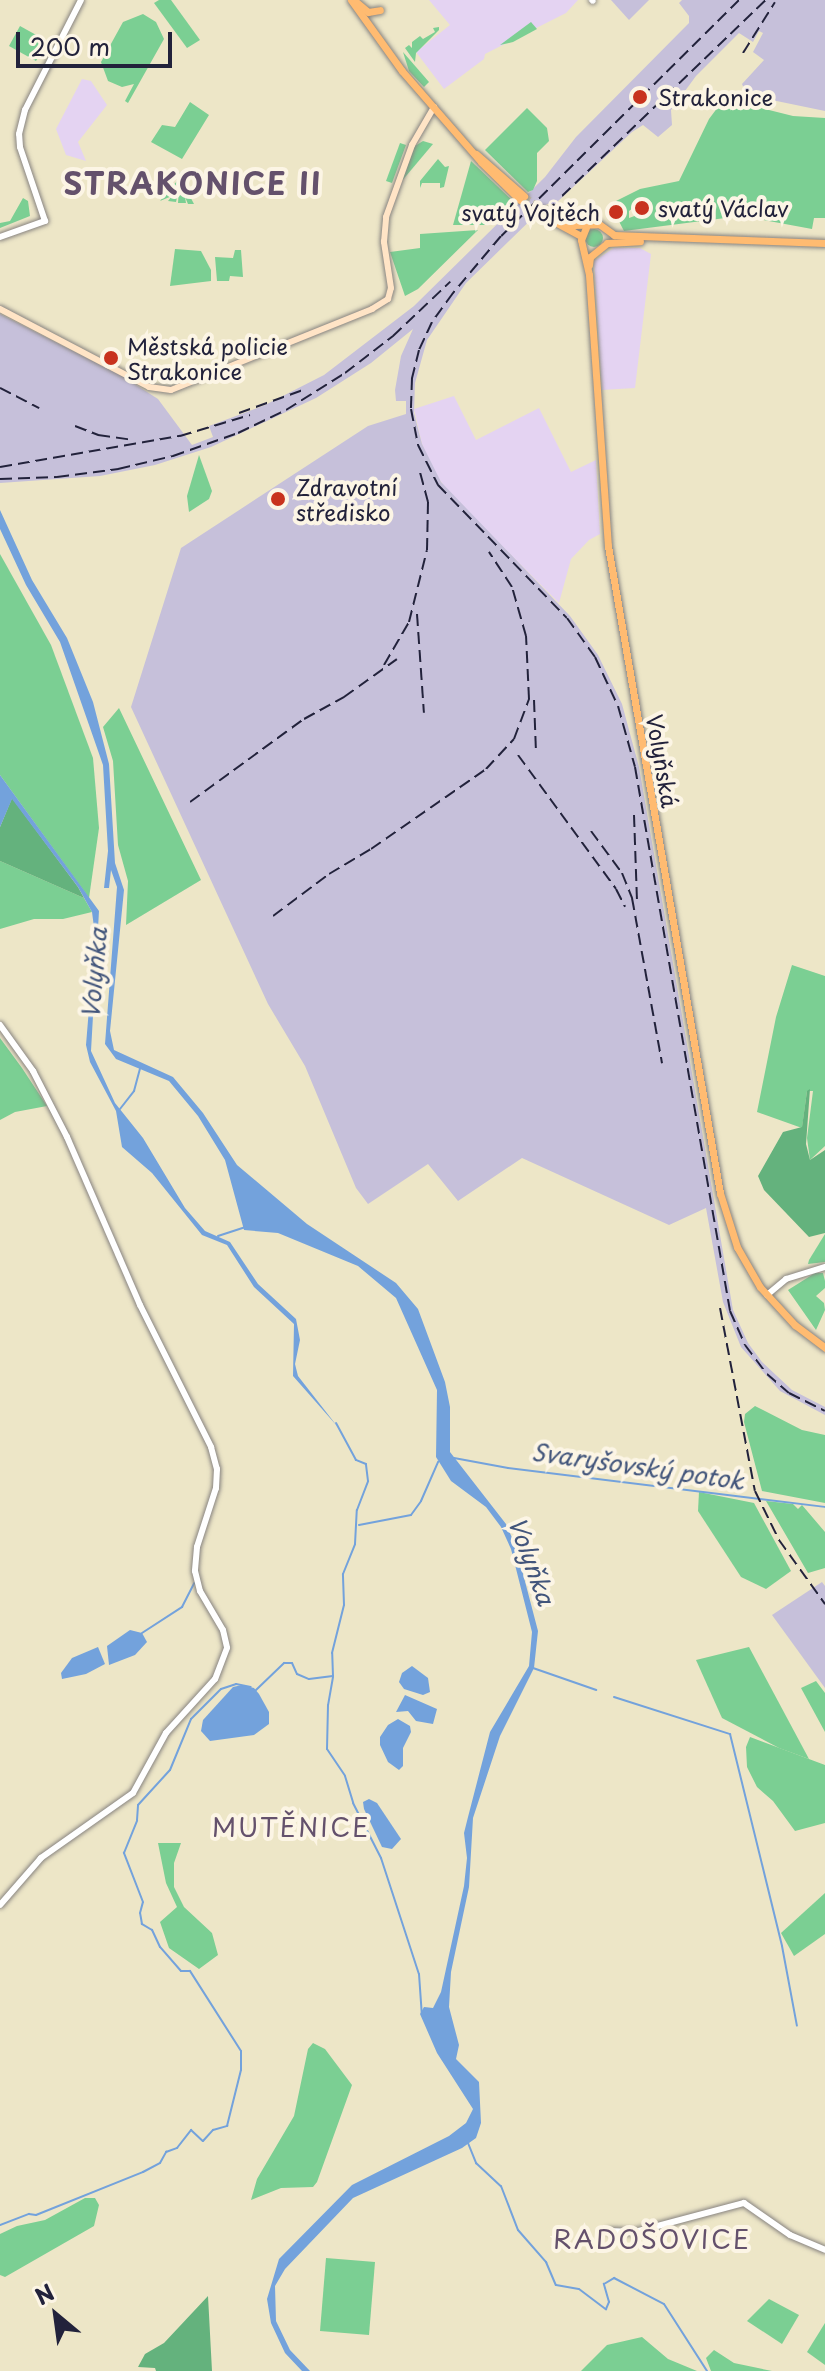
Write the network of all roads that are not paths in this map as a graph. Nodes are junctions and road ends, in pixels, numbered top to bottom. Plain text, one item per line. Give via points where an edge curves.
1 (81, 0) edge
2 (352, 0) edge
3 (380, 10) dead end
4 (434, 107) junction
5 (522, 198) tunnel mouth
6 (587, 225) junction
7 (607, 232) junction
8 (0, 237) edge
9 (582, 240) junction
10 (692, 240) junction
11 (607, 243) junction
12 (825, 243) edge
13 (597, 250) junction
14 (589, 275) junction
15 (0, 309) edge
16 (0, 1025) edge
17 (825, 1267) edge
18 (767, 1295) junction
19 (825, 1348) edge
20 (0, 1905) edge
21 (609, 2231) dead end
22 (825, 2250) edge

1 - 8 street via 25,110 19,134 45,221
2 - 3 main road via 368,12
2 - 4 main road via 387,53
4 - 5 main road
4 - 15 main road via 412,145 384,223 391,288 388,299 372,309 171,390 149,387
6 - 7 main road via 599,224
6 - 9 main road
6 - 9 main road via 540,211
7 - 10 main road
7 - 11 main road
9 - 13 main road
9 - 14 main road, Volyňská
10 - 11 main road
10 - 12 main road
11 - 13 main road
13 - 14 main road, Volyňská via 589,260
14 - 18 main road, Volyňská via 608,546 719,1186 737,1247
16 - 20 street via 33,1071 67,1137 146,1318 211,1447 216,1488 194,1568 227,1648 215,1679 166,1733 133,1793 41,1858
17 - 18 street via 786,1279
18 - 19 main road, Volyňská
21 - 22 street via 635,2232 744,2203 790,2235

